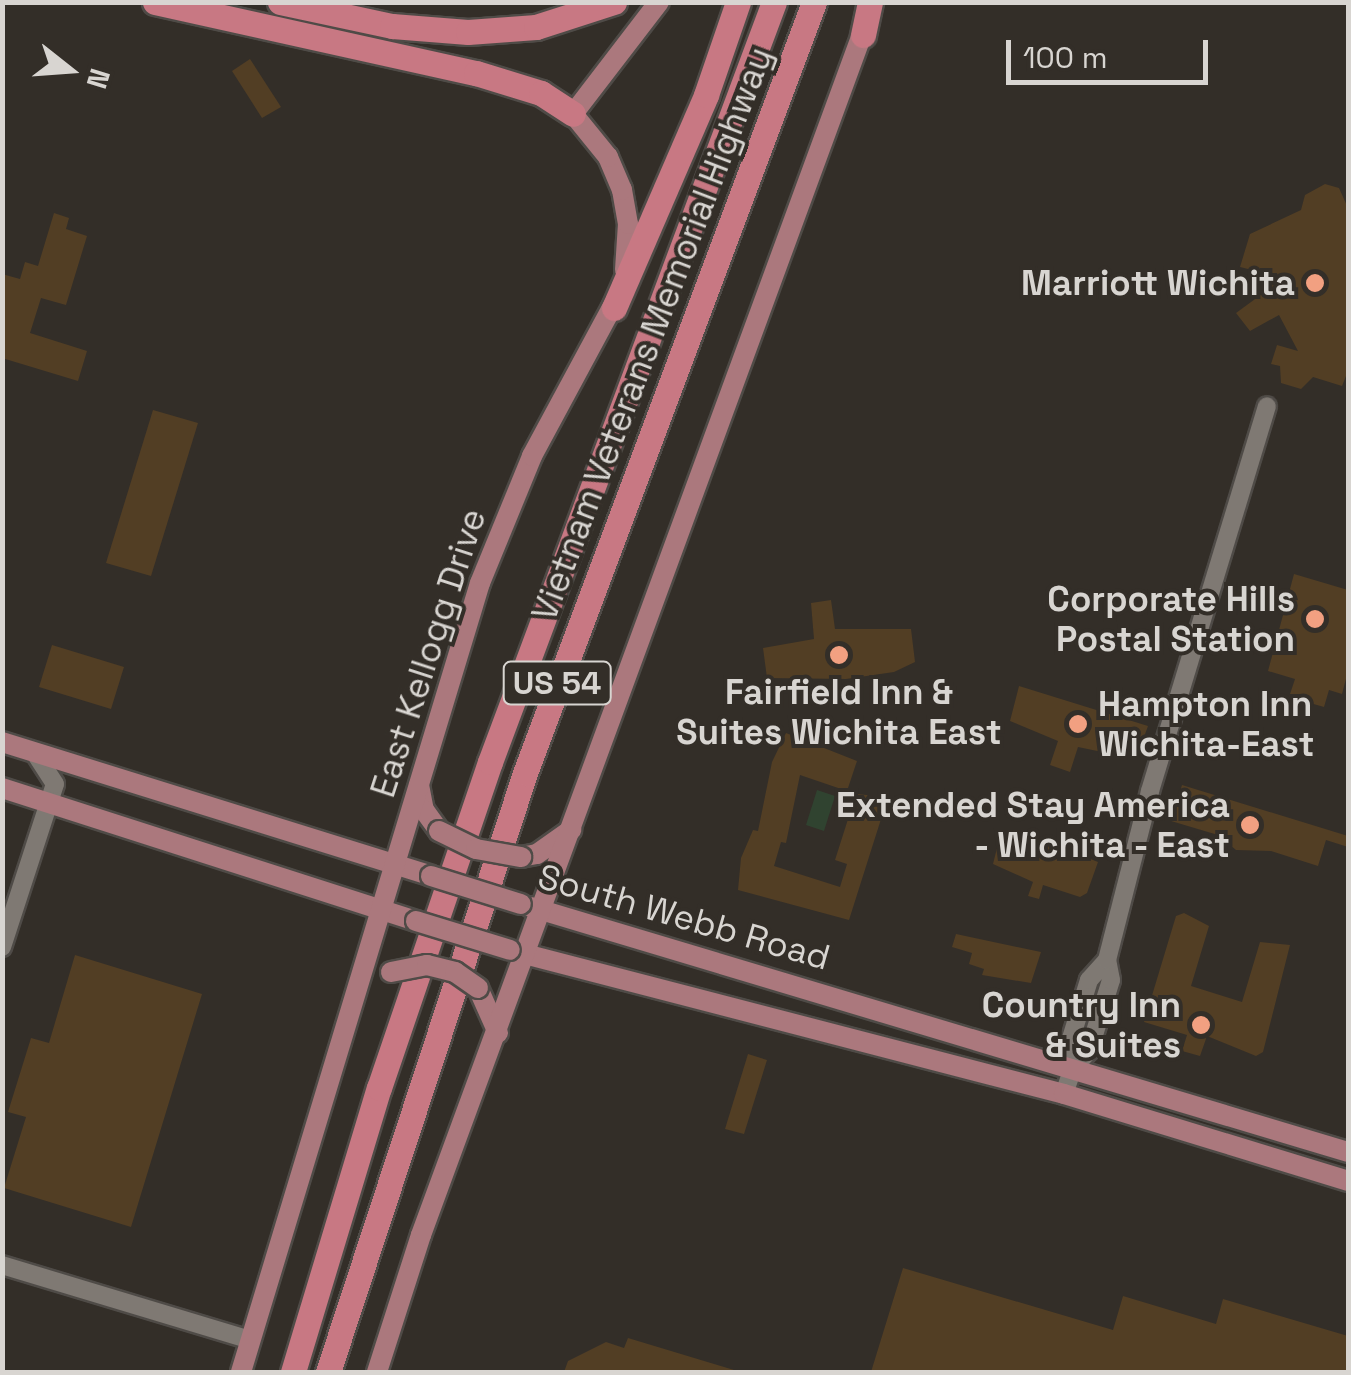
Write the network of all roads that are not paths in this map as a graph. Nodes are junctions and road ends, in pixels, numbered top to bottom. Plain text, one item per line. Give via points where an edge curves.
1 (155, 2) edge
2 (280, 2) edge
3 (614, 2) edge
4 (659, 2) edge
5 (738, 2) edge
6 (774, 2) edge
7 (814, 2) edge
8 (872, 2) edge
9 (862, 35) joint
10 (573, 114) junction
11 (614, 308) junction
12 (1267, 406) dead end
13 (2, 742) edge
14 (34, 752) junction
15 (419, 778) junction
16 (2, 788) edge
17 (48, 807) junction
18 (576, 825) junction
19 (393, 864) junction
20 (379, 910) junction
21 (544, 910) junction
22 (2, 947) edge
23 (519, 952) junction
24 (352, 1002) junction
25 (498, 1032) junction
26 (1072, 1068) junction
27 (1064, 1094) junction
28 (1348, 1152) edge
29 (1348, 1182) edge
30 (2, 1265) edge
31 (251, 1340) junction
32 (241, 1372) edge
33 (293, 1372) edge
34 (328, 1372) edge
35 (377, 1372) edge

1 - 10 highway via 494,78
2 - 3 highway via 392,26 468,32 536,27
4 - 10 main road
5 - 11 highway via 706,95
6 - 33 highway, Vietnam Veterans Memorial Highway / US 54 via 490,762 379,1088
7 - 34 highway, Vietnam Veterans Memorial Highway / US 54 via 525,773
8 - 9 highway
9 - 18 main road
10 - 11 main road, East Kellogg Drive via 608,156 626,206 626,260
11 - 15 main road, East Kellogg Drive via 508,513
12 - 26 street via 1150,792 1107,960 1084,996 1069,1045
13 - 14 main road, South Webb Road
14 - 17 street via 55,784
14 - 19 main road, South Webb Road
15 - 18 main road, bridge via 424,810 439,832 476,849 521,856 552,847
15 - 19 main road, East Kellogg Drive
16 - 17 main road, South Webb Road
17 - 20 main road, South Webb Road
17 - 22 street
18 - 21 main road
19 - 20 main road, East Kellogg Drive
19 - 21 main road, South Webb Road, bridge
20 - 23 main road, South Webb Road, bridge
20 - 24 main road, East Kellogg Drive
21 - 23 main road
21 - 26 main road, South Webb Road
23 - 25 main road
23 - 27 main road, South Webb Road
24 - 25 main road, bridge via 392,972 427,965 455,972 478,988
24 - 31 main road, East Kellogg Drive
25 - 35 main road
26 - 27 street
26 - 28 main road, South Webb Road
27 - 29 main road, South Webb Road
30 - 31 street
31 - 32 main road, East Kellogg Drive

